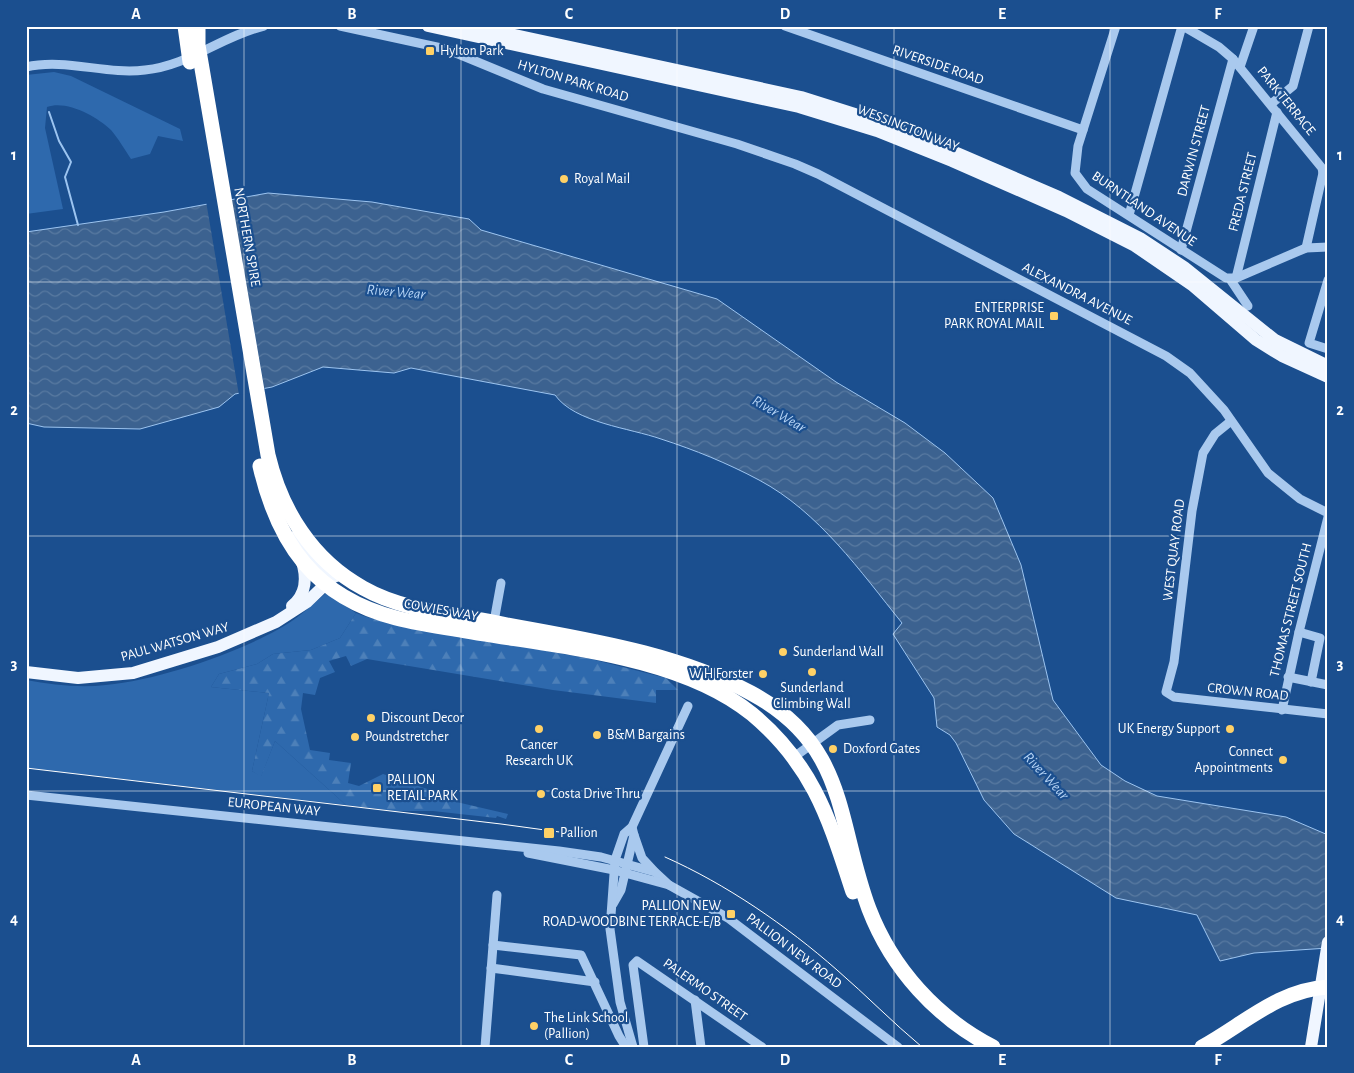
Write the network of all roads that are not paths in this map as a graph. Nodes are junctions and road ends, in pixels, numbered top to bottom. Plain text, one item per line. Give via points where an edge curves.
1 (179, 26) edge
2 (185, 26) edge
3 (198, 26) edge
4 (264, 26) edge
5 (340, 26) edge
6 (428, 26) edge
7 (473, 26) edge
8 (785, 26) edge
9 (1116, 26) edge
10 (1182, 26) edge
11 (1254, 26) edge
12 (1309, 26) edge
13 (193, 47) junction
14 (1233, 59) junction
15 (26, 67) edge
16 (1240, 67) junction
17 (1274, 108) junction
18 (1083, 130) junction
19 (770, 155) joint
20 (1325, 174) edge
21 (1129, 215) junction
22 (1328, 247) edge
23 (1306, 248) junction
24 (1181, 250) junction
25 (1233, 279) junction
26 (1328, 280) edge
27 (1248, 306) dead end
28 (1328, 349) edge
29 (1327, 369) edge
30 (1231, 420) junction
31 (259, 436) junction
32 (278, 490) junction
33 (1328, 513) edge
34 (1328, 517) edge
35 (1324, 547) edge
36 (301, 559) junction
37 (342, 574) junction
38 (501, 583) dead end
39 (326, 585) junction
40 (269, 625) junction
41 (493, 629) junction
42 (1299, 632) junction
43 (26, 672) edge
44 (1288, 677) junction
45 (1311, 682) junction
46 (1328, 685) edge
47 (723, 688) junction
48 (1166, 692) joint
49 (688, 706) dead end
50 (1282, 710) junction
51 (1328, 714) edge
52 (870, 720) dead end
53 (812, 743) junction
54 (794, 757) junction
55 (26, 795) edge
56 (633, 831) junction
57 (519, 849) junction
58 (618, 849) junction
59 (601, 857) junction
60 (615, 860) junction
61 (626, 863) junction
62 (614, 870) junction
63 (655, 872) junction
64 (624, 873) junction
65 (669, 884) junction
66 (497, 895) dead end
67 (613, 904) junction
68 (1328, 942) edge
69 (493, 945) junction
70 (491, 968) junction
71 (596, 982) junction
72 (1328, 987) edge
73 (1328, 997) edge
74 (695, 1000) junction
75 (754, 1044) edge
76 (485, 1047) edge
77 (626, 1047) edge
78 (633, 1047) edge
79 (644, 1047) edge
80 (701, 1047) edge
81 (762, 1047) edge
82 (898, 1047) edge
83 (974, 1047) edge
84 (993, 1047) edge
85 (1202, 1047) edge
86 (1220, 1047) edge
87 (1311, 1047) edge

1 - 13 highway
2 - 13 highway
3 - 13 highway
4 - 15 street via 228,38 178,63 146,70 52,64
5 - 19 street, HYLTON PARK ROAD via 446,49 543,89
6 - 29 main road, WESSINGTON WAY via 799,107 886,135 1066,211 1135,246 1192,285 1270,349
7 - 29 main road, WESSINGTON WAY via 801,97 922,138 1059,198 1140,238 1184,267 1275,340
8 - 18 street, RIVERSIDE ROAD
9 - 18 street, BURNTLAND AVENUE
10 - 14 street, PARK TERRACE
10 - 21 street
11 - 16 street
12 - 17 street via 1293,86
13 - 31 highway, NORTHERN SPIRE
14 - 16 street, PARK TERRACE
14 - 24 street, DARWIN STREET
16 - 17 street, PARK TERRACE
17 - 20 street, PARK TERRACE
17 - 25 street, FREDA STREET
18 - 21 street, BURNTLAND AVENUE via 1075,164 1078,180
19 - 30 street, ALEXANDRA AVENUE via 818,174 1166,356 1190,373
20 - 23 street
21 - 24 street, BURNTLAND AVENUE
22 - 23 street
23 - 25 street
24 - 25 street, BURNTLAND AVENUE via 1220,276
25 - 27 street
26 - 28 street via 1309,343
30 - 33 street, ALEXANDRA AVENUE via 1268,473 1300,499
30 - 48 street, WEST QUAY ROAD via 1208,442 1201,460 1174,662
31 - 32 highway, COWIES WAY
31 - 36 highway, COWIES WAY via 274,516
32 - 37 highway, COWIES WAY via 298,528 320,555
32 - 39 main road via 287,524 301,546 327,574
34 - 35 street, THOMAS STREET SOUTH
35 - 42 street, THOMAS STREET SOUTH
36 - 39 highway, COWIES WAY
36 - 40 main road, PAUL WATSON WAY via 305,572 301,597
37 - 39 main road, PAUL WATSON WAY
37 - 41 highway, COWIES WAY via 385,599
38 - 41 street
39 - 40 main road, PAUL WATSON WAY via 307,602
39 - 41 highway, COWIES WAY via 380,614
40 - 43 main road, PAUL WATSON WAY via 218,647 133,672 78,678
41 - 47 highway, COWIES WAY via 648,665
41 - 47 highway, COWIES WAY via 612,645 702,671
42 - 44 street, THOMAS STREET SOUTH
42 - 45 street via 1320,638
44 - 45 street
44 - 50 street, THOMAS STREET SOUTH
45 - 46 street
47 - 53 highway via 771,705
47 - 54 highway
48 - 50 street, CROWN ROAD via 1174,697
49 - 56 street
50 - 51 street, CROWN ROAD
52 - 53 street via 845,723
53 - 54 street
53 - 84 highway via 836,788 869,910 890,952 935,1007
54 - 83 highway via 823,803 861,913 881,954 930,1014
55 - 57 street, EUROPEAN WAY
56 - 58 street via 624,834
56 - 61 street
56 - 63 street via 642,858
57 - 59 street, EUROPEAN WAY
57 - 62 street, EUROPEAN WAY
58 - 59 street
58 - 60 street
59 - 60 street, EUROPEAN WAY
60 - 61 street, EUROPEAN WAY
60 - 62 street
61 - 63 street, PALLION NEW ROAD
61 - 64 street
62 - 64 street, EUROPEAN WAY
62 - 67 street
63 - 65 street, PALLION NEW ROAD
64 - 65 street, PALLION NEW ROAD
64 - 67 street via 621,890
65 - 82 street, PALLION NEW ROAD via 728,918
66 - 69 street
67 - 78 street via 611,947 620,1002
68 - 87 main road
69 - 70 street
69 - 71 street via 581,955
70 - 71 street
70 - 76 street
71 - 77 street
72 - 85 highway via 1311,989 1280,1000
73 - 86 highway via 1310,999 1285,1008
74 - 75 street, PALERMO STREET
74 - 79 street, PALERMO STREET via 635,961
74 - 80 street
75 - 81 street, PALERMO STREET

